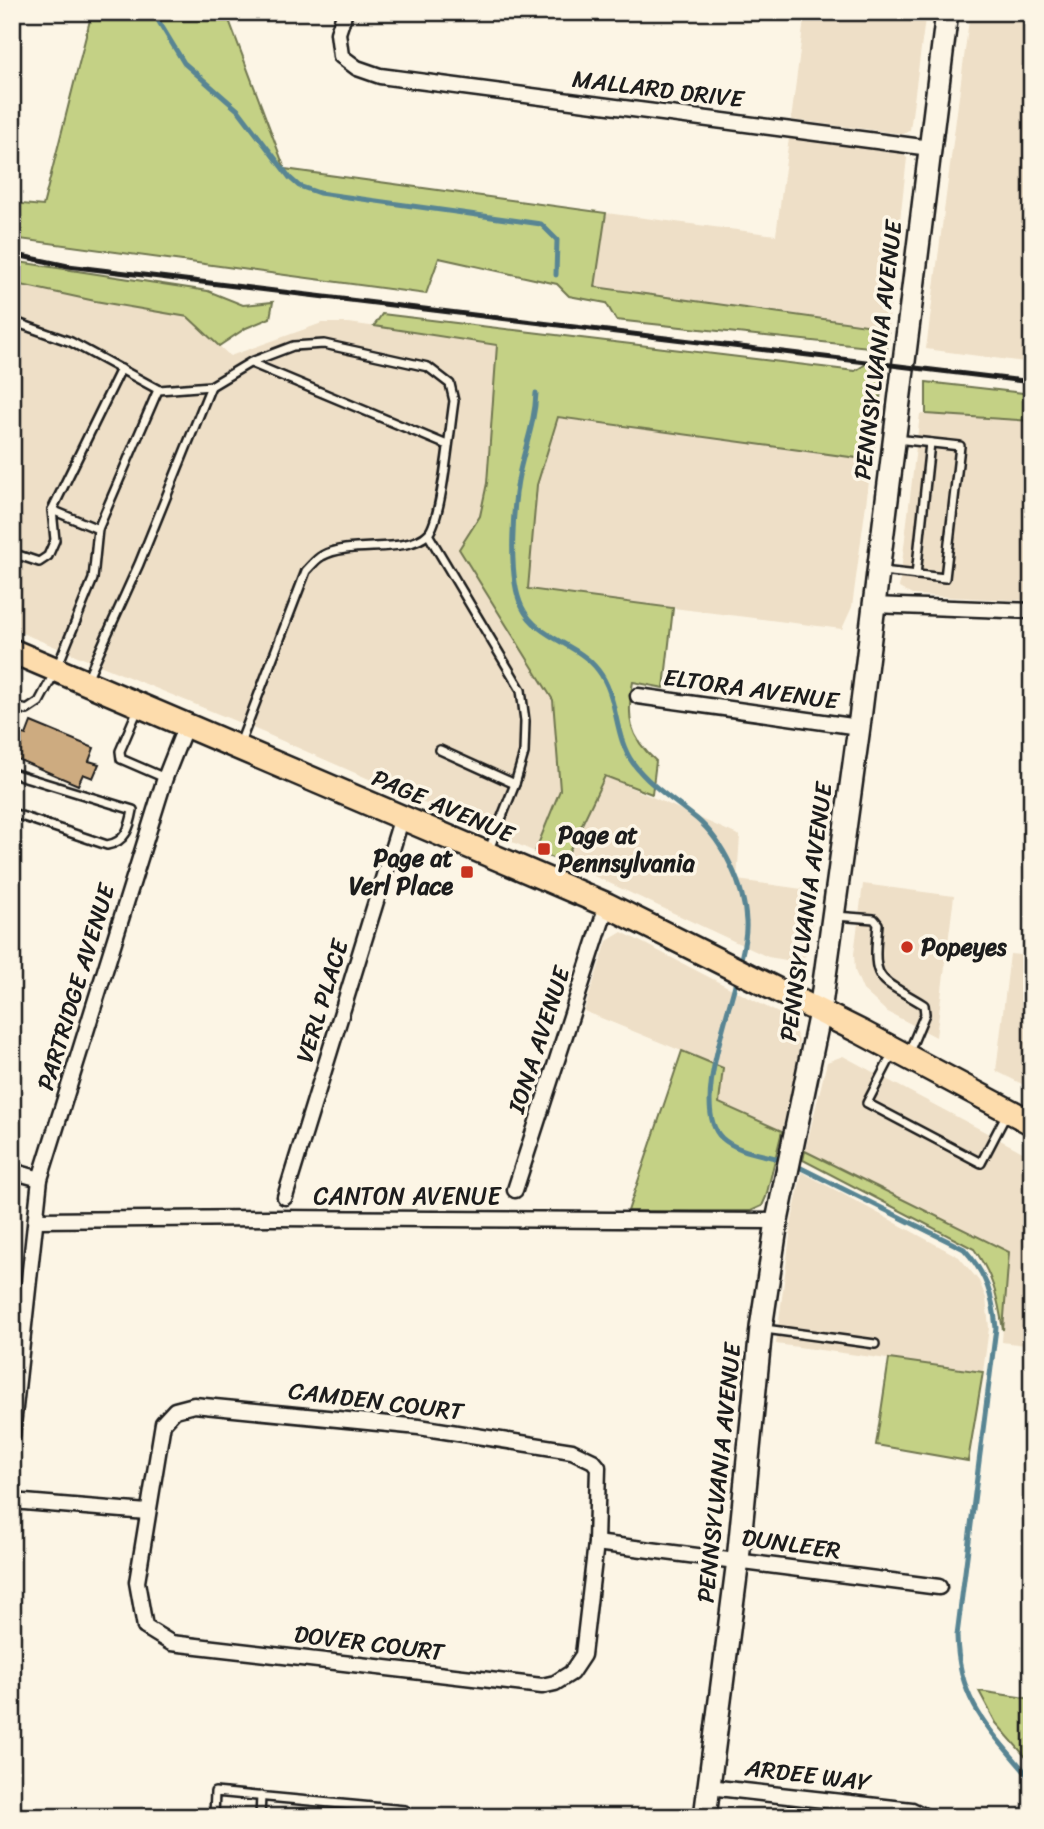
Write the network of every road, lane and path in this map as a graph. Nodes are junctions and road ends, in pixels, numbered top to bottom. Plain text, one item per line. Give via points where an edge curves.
1 (345, 12) edge
2 (947, 12) edge
3 (930, 148) junction
4 (12, 321) edge
5 (251, 362) junction
6 (121, 369) junction
7 (211, 386) junction
8 (158, 390) junction
9 (894, 439) junction
10 (930, 443) junction
11 (447, 445) junction
12 (52, 510) junction
13 (98, 529) junction
14 (428, 534) junction
15 (12, 553) edge
16 (878, 570) junction
17 (916, 575) junction
18 (873, 605) junction
19 (1032, 611) edge
20 (12, 651) edge
21 (56, 670) junction
22 (86, 682) junction
23 (638, 696) dead end
24 (139, 705) junction
25 (12, 706) edge
26 (186, 725) junction
27 (859, 727) junction
28 (238, 747) junction
29 (440, 750) dead end
30 (12, 773) edge
31 (165, 778) junction
32 (515, 784) junction
33 (134, 810) junction
34 (12, 813) edge
35 (153, 816) junction
36 (402, 817) junction
37 (487, 853) junction
38 (607, 905) junction
39 (832, 916) junction
40 (820, 1012) junction
41 (901, 1053) junction
42 (1009, 1111) junction
43 (1032, 1123) edge
44 (12, 1171) edge
45 (40, 1179) junction
46 (515, 1190) dead end
47 (285, 1197) dead end
48 (36, 1220) junction
49 (777, 1221) junction
50 (761, 1328) junction
51 (875, 1344) dead end
52 (13, 1419) edge
53 (12, 1435) edge
54 (12, 1501) edge
55 (147, 1513) junction
56 (596, 1543) junction
57 (738, 1560) junction
58 (939, 1587) dead end
59 (709, 1787) junction
60 (261, 1796) junction
61 (901, 1813) edge
62 (214, 1817) edge
63 (260, 1817) edge
64 (412, 1817) edge
65 (705, 1817) edge
66 (926, 1817) edge

1 - 3 street, MALLARD DRIVE via 338,33 341,56 380,76
2 - 3 street, PENNSYLVANIA AVENUE
3 - 9 street, PENNSYLVANIA AVENUE
4 - 6 lane via 71,342
5 - 7 lane
5 - 11 lane
5 - 11 lane via 293,346 324,344 428,367 450,384 454,401
6 - 8 lane
6 - 12 lane
7 - 8 lane
7 - 22 lane
8 - 13 lane
9 - 10 lane
9 - 16 street, PENNSYLVANIA AVENUE
10 - 17 lane
10 - 17 lane via 960,446 945,578
11 - 14 lane via 437,517
12 - 13 lane
12 - 15 lane via 55,540 48,556 39,562
13 - 21 lane via 93,579
14 - 28 lane via 408,542 340,549 321,556 306,571
14 - 32 lane via 521,690 524,753
16 - 17 lane
16 - 18 street, PENNSYLVANIA AVENUE
18 - 19 street
18 - 27 street, PENNSYLVANIA AVENUE
20 - 21 main road, PAGE AVENUE
21 - 22 main road, PAGE AVENUE
21 - 25 lane via 38,702 27,710
22 - 24 main road, PAGE AVENUE
23 - 27 street, ELTORA AVENUE
24 - 26 main road, PAGE AVENUE
24 - 31 lane via 121,759
26 - 28 main road, PAGE AVENUE
26 - 31 street, PARTRIDGE AVENUE
27 - 39 street, PENNSYLVANIA AVENUE
28 - 36 main road, PAGE AVENUE
29 - 32 lane
30 - 33 lane
31 - 35 street, PARTRIDGE AVENUE
32 - 37 lane
33 - 34 lane via 126,834 118,843 107,845
33 - 35 lane
35 - 45 street, PARTRIDGE AVENUE
36 - 37 main road, PAGE AVENUE
36 - 47 street, VERL PLACE
37 - 38 main road, PAGE AVENUE
38 - 40 main road, PAGE AVENUE
38 - 46 street, IONA AVENUE
39 - 40 street, PENNSYLVANIA AVENUE
39 - 41 lane via 874,919 878,924 875,968 887,985 924,1005 925,1014
40 - 41 main road, PAGE AVENUE
40 - 49 street, PENNSYLVANIA AVENUE
41 - 42 main road, PAGE AVENUE
41 - 42 lane via 867,1104 981,1163
42 - 43 main road, PAGE AVENUE
44 - 45 street
45 - 48 street, PARTRIDGE AVENUE
48 - 49 street, CANTON AVENUE
48 - 52 street, PARTRIDGE AVENUE
49 - 50 street, PENNSYLVANIA AVENUE
50 - 51 lane
50 - 57 street, PENNSYLVANIA AVENUE
52 - 53 street, PARTRIDGE AVENUE
54 - 55 street
55 - 56 street, CAMDEN COURT via 163,1423 175,1410 194,1405 419,1427 572,1451 598,1467
55 - 56 street, DOVER COURT via 137,1583 141,1616 145,1627 171,1643 542,1686 571,1673 583,1655
56 - 57 street, DUNLEER
57 - 58 street, DUNLEER
57 - 59 street, PENNSYLVANIA AVENUE
59 - 61 street, ARDEE WAY
59 - 65 street, PENNSYLVANIA AVENUE
60 - 62 lane via 215,1792
60 - 63 lane
60 - 64 lane via 405,1811
61 - 66 street, ARDEE WAY

